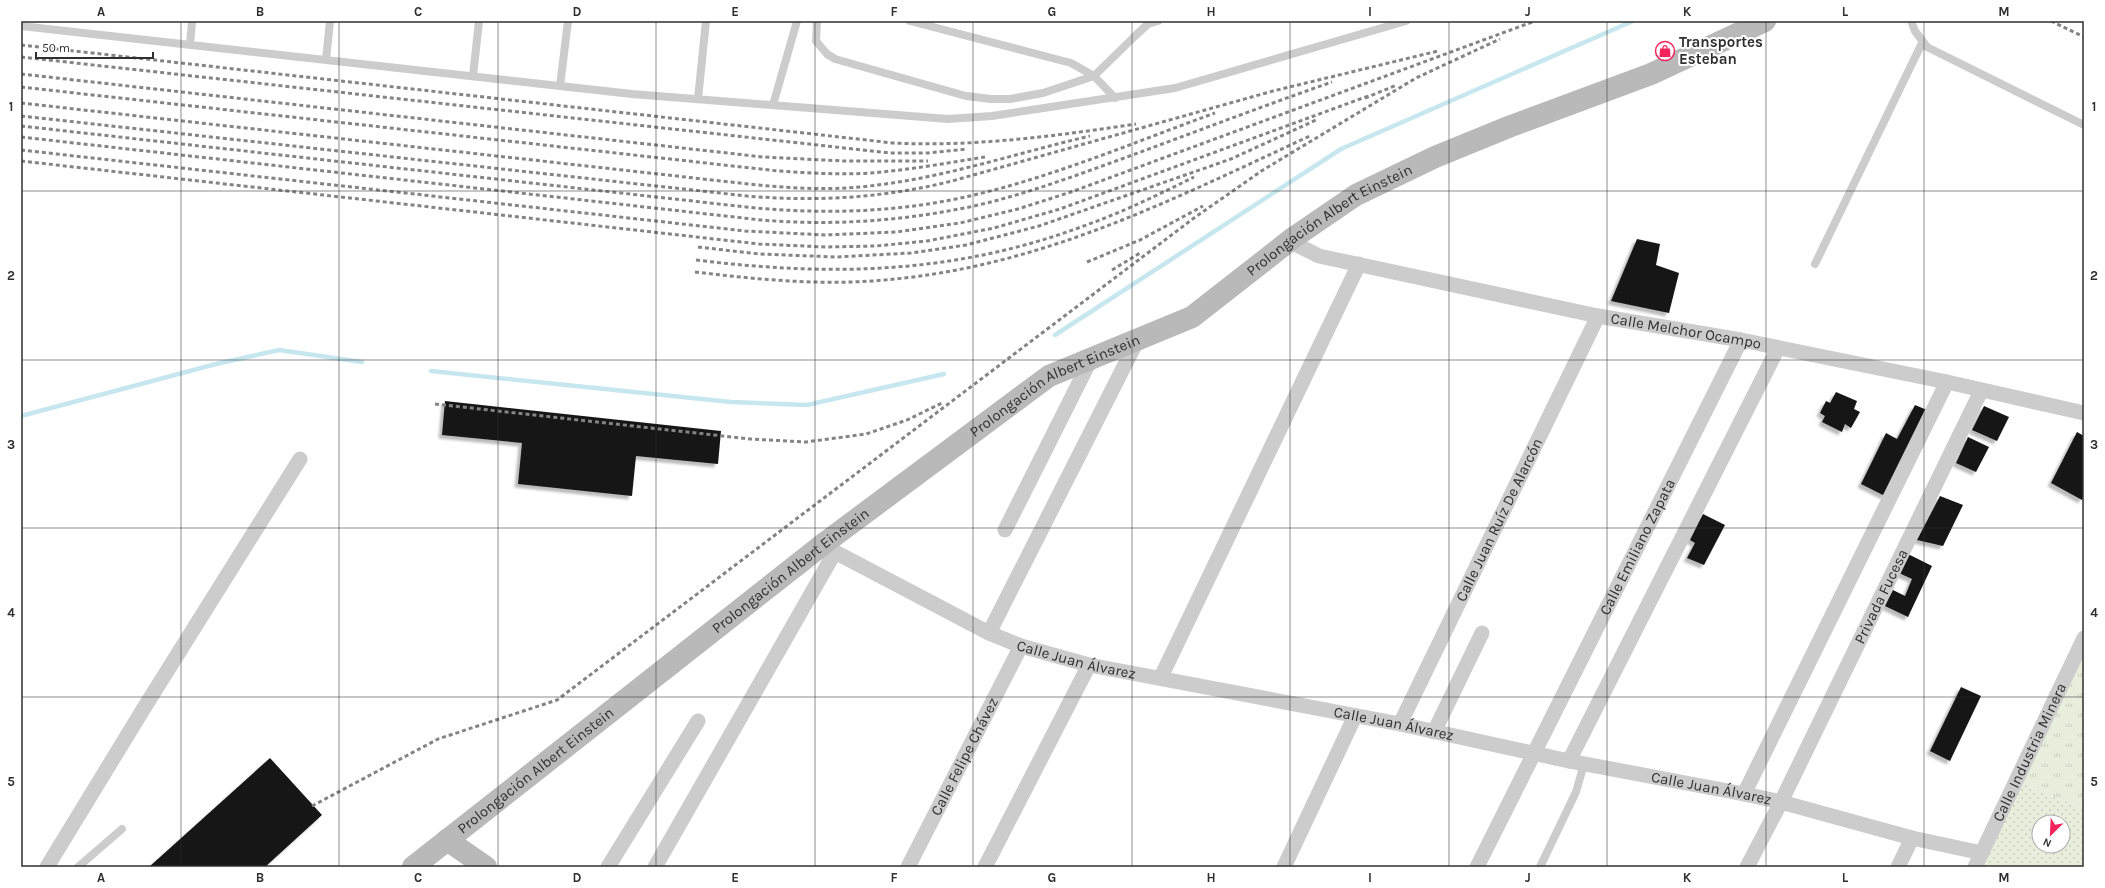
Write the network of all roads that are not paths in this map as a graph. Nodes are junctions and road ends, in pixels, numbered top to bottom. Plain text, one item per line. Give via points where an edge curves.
1 (192, 21) edge
2 (330, 21) edge
3 (479, 21) edge
4 (568, 21) edge
5 (706, 21) edge
6 (797, 21) edge
7 (818, 21) edge
8 (910, 21) edge
9 (1158, 21) edge
10 (1406, 21) edge
11 (1765, 21) edge
12 (1911, 21) edge
13 (1145, 22) edge
14 (25, 25) edge
15 (1922, 43) junction
16 (190, 45) junction
17 (326, 60) junction
18 (473, 76) junction
19 (1094, 76) junction
20 (560, 86) junction
21 (1115, 98) junction
22 (698, 99) junction
23 (773, 106) junction
24 (2084, 125) edge
25 (1293, 238) junction
26 (1360, 264) junction
27 (1815, 264) dead end
28 (1598, 316) junction
29 (1138, 339) junction
30 (1741, 340) junction
31 (1778, 348) junction
32 (1092, 357) junction
33 (1947, 382) junction
34 (1981, 391) junction
35 (2084, 413) edge
36 (300, 459) dead end
37 (1005, 530) dead end
38 (830, 547) junction
39 (989, 633) junction
40 (1482, 633) dead end
41 (2084, 638) edge
42 (1020, 646) junction
43 (1089, 665) junction
44 (1161, 677) junction
45 (1355, 716) junction
46 (698, 721) dead end
47 (1400, 724) junction
48 (1434, 732) junction
49 (1535, 753) junction
50 (1569, 762) junction
51 (1584, 764) junction
52 (1744, 794) junction
53 (1781, 802) junction
54 (122, 829) dead end
55 (1912, 838) junction
56 (447, 840) junction
57 (1982, 853) junction
58 (47, 867) edge
59 (78, 867) edge
60 (413, 867) edge
61 (486, 867) edge
62 (608, 867) edge
63 (655, 867) edge
64 (908, 867) edge
65 (985, 867) edge
66 (1284, 867) edge
67 (1477, 867) edge
68 (1540, 867) edge
69 (1747, 867) edge
70 (1898, 867) edge
71 (1975, 867) edge

1 - 16 lane
2 - 17 lane
3 - 18 lane
4 - 20 lane
5 - 22 lane
6 - 23 lane
7 - 19 lane via 816,41 826,54 835,59 966,96 1010,99 1043,93
8 - 19 lane via 1063,60
9 - 13 lane
10 - 21 lane via 1175,88
11 - 25 main road, Prolongación Albert Einstein via 1651,74 1435,157 1356,195
12 - 15 lane
13 - 19 lane
14 - 16 lane
15 - 24 lane
15 - 27 lane
16 - 17 lane
17 - 18 lane
18 - 20 lane
19 - 21 lane
20 - 22 lane
21 - 23 lane via 992,116 948,118
22 - 23 lane
25 - 26 street, Calle Melchor Ocampo via 1299,246 1310,253
25 - 29 main road, Prolongación Albert Einstein via 1192,317
26 - 28 street, Calle Melchor Ocampo
26 - 44 street
28 - 30 street, Calle Melchor Ocampo
28 - 47 street, Calle Juan Ruíz De Alarcón
29 - 32 main road, Prolongación Albert Einstein
29 - 39 street
30 - 31 street, Calle Melchor Ocampo
30 - 49 street, Calle Emiliano Zapata
31 - 33 street, Calle Melchor Ocampo
31 - 50 street
32 - 37 street
32 - 38 main road, Prolongación Albert Einstein via 1049,376
33 - 34 street, Calle Melchor Ocampo
33 - 52 street
34 - 35 street, Calle Melchor Ocampo
34 - 53 street, Privada Fucesa
36 - 58 street
38 - 39 street, Calle Juan Álvarez
38 - 56 main road, Prolongación Albert Einstein
38 - 63 street
39 - 42 street, Calle Juan Álvarez
40 - 48 street
41 - 57 street, Calle Industria Minera
42 - 43 street, Calle Juan Álvarez
42 - 64 street, Calle Felipe Chávez
43 - 44 street, Calle Juan Álvarez
43 - 65 street
44 - 45 street, Calle Juan Álvarez
45 - 47 street, Calle Juan Álvarez
45 - 66 street
46 - 62 street
47 - 48 street, Calle Juan Álvarez
48 - 49 street, Calle Juan Álvarez
49 - 50 street, Calle Juan Álvarez
49 - 67 street, Calle Emiliano Zapata
50 - 51 street, Calle Juan Álvarez
51 - 52 street, Calle Juan Álvarez
51 - 68 lane via 1576,792
52 - 53 street, Calle Juan Álvarez
53 - 55 street, Calle Juan Álvarez
53 - 69 street, Privada Fucesa
54 - 59 lane
55 - 57 street, Calle Juan Álvarez
55 - 70 street
56 - 60 main road, Prolongación Albert Einstein
56 - 61 main road
57 - 71 street, Calle Industria Minera

